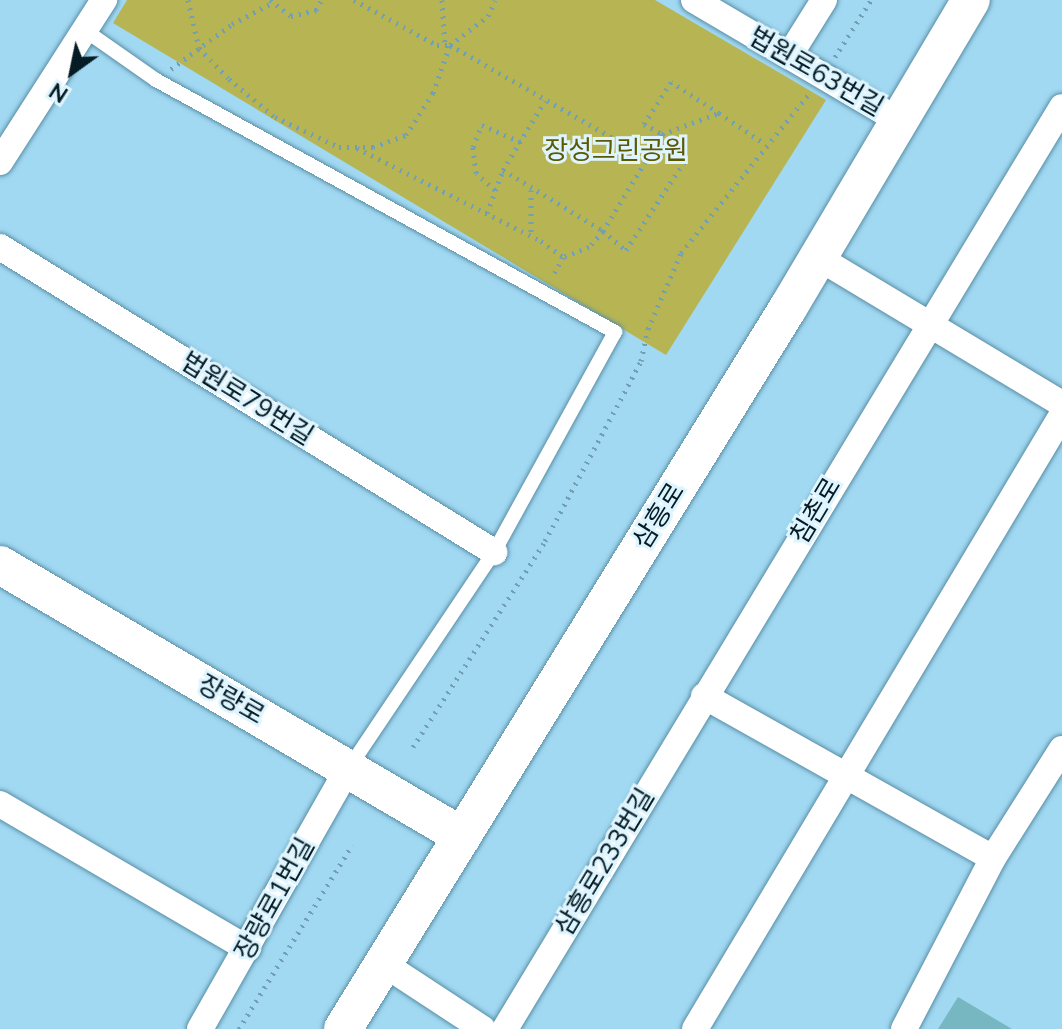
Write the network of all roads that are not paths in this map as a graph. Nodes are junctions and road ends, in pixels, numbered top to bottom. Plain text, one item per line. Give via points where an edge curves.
1 (104, 0) edge
2 (694, 0) edge
3 (824, 0) edge
4 (971, 0) edge
5 (86, 31) junction
6 (789, 56) junction
7 (1062, 107) edge
8 (898, 120) junction
9 (0, 162) edge
10 (0, 247) edge
11 (819, 258) junction
12 (928, 327) junction
13 (1062, 404) edge
14 (1062, 415) edge
15 (494, 552) junction
16 (0, 565) edge
17 (704, 696) junction
18 (1062, 749) edge
19 (348, 768) junction
20 (845, 772) junction
21 (0, 804) edge
22 (462, 836) junction
23 (993, 858) junction
24 (248, 949) junction
25 (384, 964) junction
26 (200, 1029) edge
27 (343, 1029) edge
28 (483, 1029) edge
29 (505, 1029) edge
30 (695, 1029) edge
31 (904, 1029) edge

1 - 5 street
2 - 6 street, 법원로63번길
3 - 6 street
4 - 8 main road, 삼흥로
5 - 9 street
5 - 15 lane via 156,80 615,332
6 - 8 street, 법원로63번길
7 - 12 street, 침촌로
8 - 11 main road, 삼흥로
10 - 15 street, 법원로79번길
11 - 12 street
11 - 22 main road, 삼흥로
12 - 13 street
12 - 17 street, 침촌로
14 - 20 street
15 - 19 lane
16 - 19 main road, 장량로
17 - 20 street
17 - 29 street, 삼흥로233번길
18 - 23 street
19 - 22 main road, 장량로
19 - 24 street, 장량로1번길
20 - 23 street
20 - 30 street
21 - 24 street
22 - 25 main road, 삼흥로
23 - 31 street
24 - 26 street, 장량로1번길
25 - 27 main road, 삼흥로
25 - 28 street

